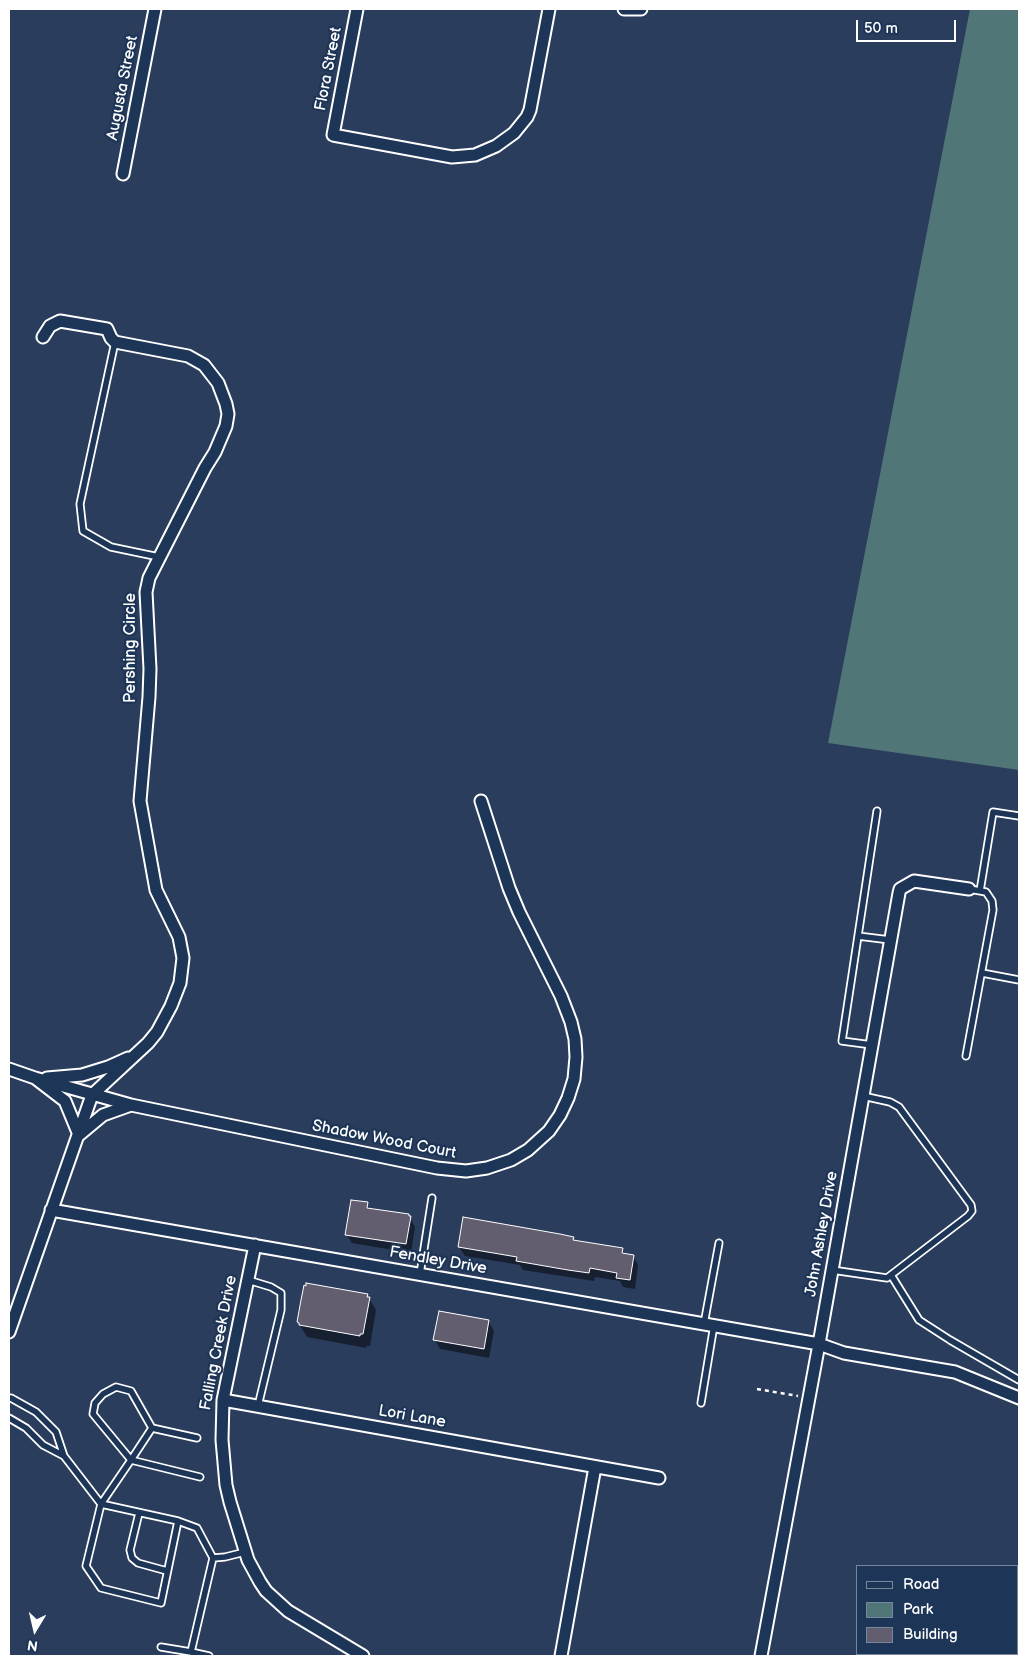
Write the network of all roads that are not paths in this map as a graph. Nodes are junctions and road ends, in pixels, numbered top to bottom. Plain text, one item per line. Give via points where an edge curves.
1 (155, 9) edge
2 (356, 9) edge
3 (549, 9) edge
4 (624, 9) edge
5 (641, 9) edge
6 (123, 174) dead end
7 (44, 337) dead end
8 (115, 342) junction
9 (160, 557) junction
10 (481, 801) dead end
11 (877, 811) dead end
12 (1019, 816) edge
13 (975, 890) junction
14 (858, 936) junction
15 (890, 940) junction
16 (982, 973) junction
17 (1019, 980) edge
18 (872, 1045) junction
19 (140, 1051) junction
20 (966, 1056) dead end
21 (9, 1069) edge
22 (36, 1078) junction
23 (92, 1095) junction
24 (863, 1096) junction
25 (131, 1105) junction
26 (79, 1134) junction
27 (432, 1198) dead end
28 (51, 1210) junction
29 (719, 1243) dead end
30 (255, 1245) junction
31 (832, 1270) junction
32 (420, 1274) junction
33 (891, 1275) junction
34 (248, 1280) junction
35 (709, 1325) junction
36 (9, 1332) edge
37 (819, 1344) junction
38 (1019, 1380) edge
39 (9, 1398) edge
40 (1019, 1398) edge
41 (223, 1400) junction
42 (701, 1403) dead end
43 (258, 1406) junction
44 (9, 1418) edge
45 (152, 1428) junction
46 (197, 1438) dead end
47 (64, 1456) junction
48 (131, 1460) junction
49 (595, 1467) junction
50 (200, 1477) dead end
51 (659, 1478) dead end
52 (101, 1504) junction
53 (139, 1513) junction
54 (178, 1521) junction
55 (245, 1552) junction
56 (213, 1558) junction
57 (168, 1571) junction
58 (162, 1647) dead end
59 (191, 1652) junction
60 (209, 1656) edge
61 (363, 1656) edge
62 (561, 1656) edge
63 (761, 1656) edge

1 - 6 street, Augusta Street
2 - 3 street, Flora Street via 333,135 452,157 475,155 496,146 514,133 530,110
4 - 5 street
7 - 8 street, Pershing Circle via 50,326 60,321 107,329
8 - 9 lane via 80,504 83,531 111,547
8 - 9 street, Pershing Circle via 188,356 204,365 218,383 226,404 226,426 215,452
9 - 19 street, Pershing Circle via 148,578 146,592 150,697 140,801 156,890 179,937 183,958 180,982 171,1006 157,1032
10 - 25 street, Shadow Wood Court via 519,912 561,996 575,1039 574,1079 560,1115 542,1138 528,1150 498,1165 466,1171 452,1170
11 - 14 lane
12 - 13 lane via 993,812
13 - 15 street, John Ashley Drive via 921,880 908,883 898,893
13 - 16 lane via 986,892 992,900 993,910
14 - 15 lane
14 - 18 lane via 842,1041
15 - 18 street, John Ashley Drive
16 - 17 lane
16 - 20 lane
18 - 24 street, John Ashley Drive
19 - 22 street via 82,1075
19 - 23 street, Pershing Circle
21 - 22 street
22 - 23 street
22 - 26 street via 65,1100
23 - 25 street, Shadow Wood Court
23 - 26 street, Pershing Circle
24 - 31 street, John Ashley Drive
24 - 33 lane via 899,1107 971,1205 972,1211
25 - 26 street via 103,1115
26 - 28 street, Pershing Circle
27 - 32 lane
28 - 30 street, Fendley Drive
28 - 36 street, Pershing Circle
29 - 35 lane
30 - 32 street, Fendley Drive
30 - 34 street, Falling Creek Drive
31 - 33 lane via 887,1278
31 - 37 street, John Ashley Drive
32 - 35 street, Fendley Drive
33 - 38 lane via 919,1320
34 - 41 street, Falling Creek Drive
34 - 43 lane via 281,1293 281,1310
35 - 37 street, Fendley Drive
35 - 42 lane
37 - 40 street, Fendley Drive via 844,1353 955,1372
37 - 63 street, John Ashley Drive
39 - 47 lane via 36,1412 56,1432
41 - 43 street, Lori Lane
41 - 55 street, Falling Creek Drive via 226,1484
43 - 49 street, Lori Lane
44 - 47 lane via 26,1428 43,1445
45 - 46 lane
45 - 48 lane
45 - 48 lane via 131,1391 116,1387 95,1403 93,1414
47 - 52 lane
48 - 50 lane
48 - 52 lane
49 - 51 street, Lori Lane
49 - 62 street
52 - 53 lane
52 - 57 lane via 86,1566 100,1588 161,1602
53 - 54 lane
53 - 57 lane via 130,1550 132,1558 138,1563
54 - 56 lane via 197,1528
54 - 57 lane
55 - 56 lane
55 - 61 street, Falling Creek Drive via 260,1582 288,1611
56 - 59 lane
58 - 59 lane
59 - 60 lane

